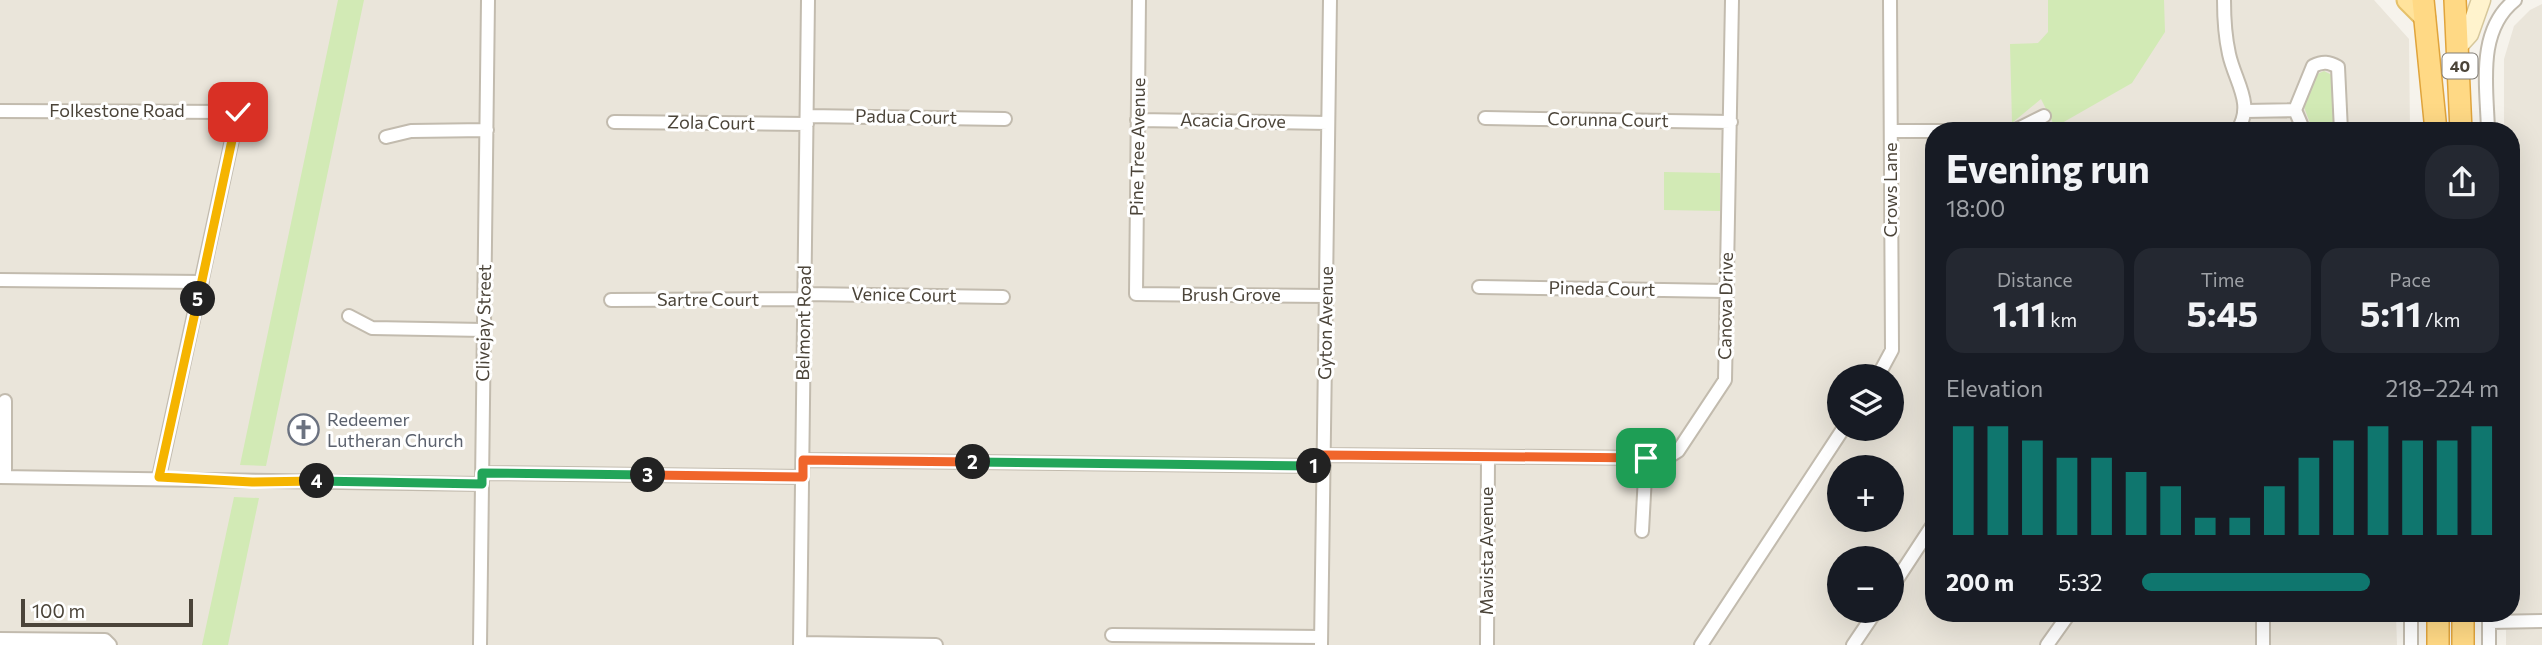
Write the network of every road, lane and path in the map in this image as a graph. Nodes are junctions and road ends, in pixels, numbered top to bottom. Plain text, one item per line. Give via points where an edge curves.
1 (488, 0) edge
2 (808, 0) edge
3 (1139, 0) edge
4 (1330, 0) edge
5 (1732, 0) edge
6 (1890, 0) edge
7 (2224, 0) edge
8 (2407, 0) edge
9 (2455, 0) edge
10 (2481, 0) edge
11 (2512, 2) edge
12 (2424, 9) edge
13 (2459, 45) junction
14 (2295, 110) junction
15 (0, 111) edge
16 (2245, 111) junction
17 (2043, 116) dead end
18 (1485, 118) dead end
19 (1006, 119) dead end
20 (807, 120) junction
21 (1138, 120) junction
22 (614, 122) dead end
23 (1328, 122) junction
24 (1731, 122) junction
25 (2031, 122) edge
26 (2241, 122) edge
27 (2300, 122) edge
28 (2341, 122) edge
29 (2435, 122) edge
30 (2461, 122) edge
31 (2488, 122) edge
32 (487, 130) junction
33 (1891, 131) junction
34 (1925, 131) edge
35 (386, 137) dead end
36 (0, 279) edge
37 (202, 282) junction
38 (1479, 287) dead end
39 (1725, 292) junction
40 (1136, 294) joint
41 (1327, 296) junction
42 (805, 297) junction
43 (1003, 297) dead end
44 (611, 300) dead end
45 (349, 316) dead end
46 (484, 330) junction
47 (1884, 364) edge
48 (5, 401) dead end
49 (1835, 441) edge
50 (1488, 457) junction
51 (1646, 458) junction
52 (803, 460) junction
53 (1324, 460) junction
54 (2, 477) edge
55 (159, 477) junction
56 (803, 477) junction
57 (482, 478) junction
58 (1642, 531) dead end
59 (1925, 537) edge
60 (1904, 569) edge
61 (2520, 620) edge
62 (2542, 621) edge
63 (2063, 622) edge
64 (2263, 622) edge
65 (2411, 622) edge
66 (2438, 622) edge
67 (2463, 622) edge
68 (2489, 622) edge
69 (1868, 623) edge
70 (1112, 635) dead end
71 (0, 639) edge
72 (1321, 641) edge
73 (800, 644) edge
74 (110, 645) edge
75 (480, 645) edge
76 (936, 645) edge
77 (1487, 645) edge
78 (1701, 645) edge
79 (1853, 645) edge
80 (2047, 645) edge
81 (2263, 645) edge
82 (2411, 645) edge
83 (2438, 645) edge
84 (2463, 645) edge
85 (2489, 645) edge

1 - 32 street, Clivejay Street
2 - 20 street, Belmont Road
3 - 21 street, Pine Tree Avenue
4 - 23 street, Gyton Avenue
5 - 24 street, Canova Drive
6 - 33 street, Crows Lane
7 - 16 street via 2226,39
8 - 12 main road
9 - 13 highway, 40
10 - 13 main road via 2469,34
11 - 31 street via 2489,38
12 - 29 highway, 40
13 - 30 highway, 40
14 - 16 street
14 - 27 street
14 - 28 street via 2313,66 2332,63 2338,67
15 - 37 street, Folkestone Road via 238,112
16 - 26 street
17 - 25 street
18 - 24 street, Corunna Court
19 - 20 street, Padua Court
20 - 22 street, Zola Court
20 - 42 street, Belmont Road
21 - 23 street, Acacia Grove
21 - 40 street, Pine Tree Avenue
23 - 41 street, Gyton Avenue
24 - 39 street, Canova Drive
32 - 35 street via 411,131
32 - 46 street, Clivejay Street
33 - 34 street
33 - 47 street, Crows Lane via 1892,350
36 - 37 street
37 - 55 street, Folkestone Road
38 - 39 street, Pineda Court
39 - 51 street, Canova Drive via 1725,380 1678,451
40 - 41 street, Brush Grove
41 - 53 street, Gyton Avenue
42 - 43 street, Venice Court
42 - 44 street, Sartre Court
42 - 52 street, Belmont Road
45 - 46 street via 372,328
46 - 57 street, Clivejay Street
48 - 54 street
49 - 78 street
50 - 51 street, Canova Drive
50 - 53 street, Canova Drive
50 - 77 street, Mavista Avenue
51 - 58 street
52 - 53 street, Canova Drive
52 - 56 street, Belmont Road
53 - 72 street, Gyton Avenue
54 - 55 street
55 - 57 street via 252,482
56 - 57 street
56 - 73 street, Belmont Road
57 - 75 street, Clivejay Street
59 - 60 street
61 - 62 street
63 - 80 street
64 - 81 street
65 - 82 street
66 - 83 highway
67 - 84 highway
68 - 85 street
69 - 79 street
70 - 72 street
71 - 74 street via 105,640
73 - 76 street

